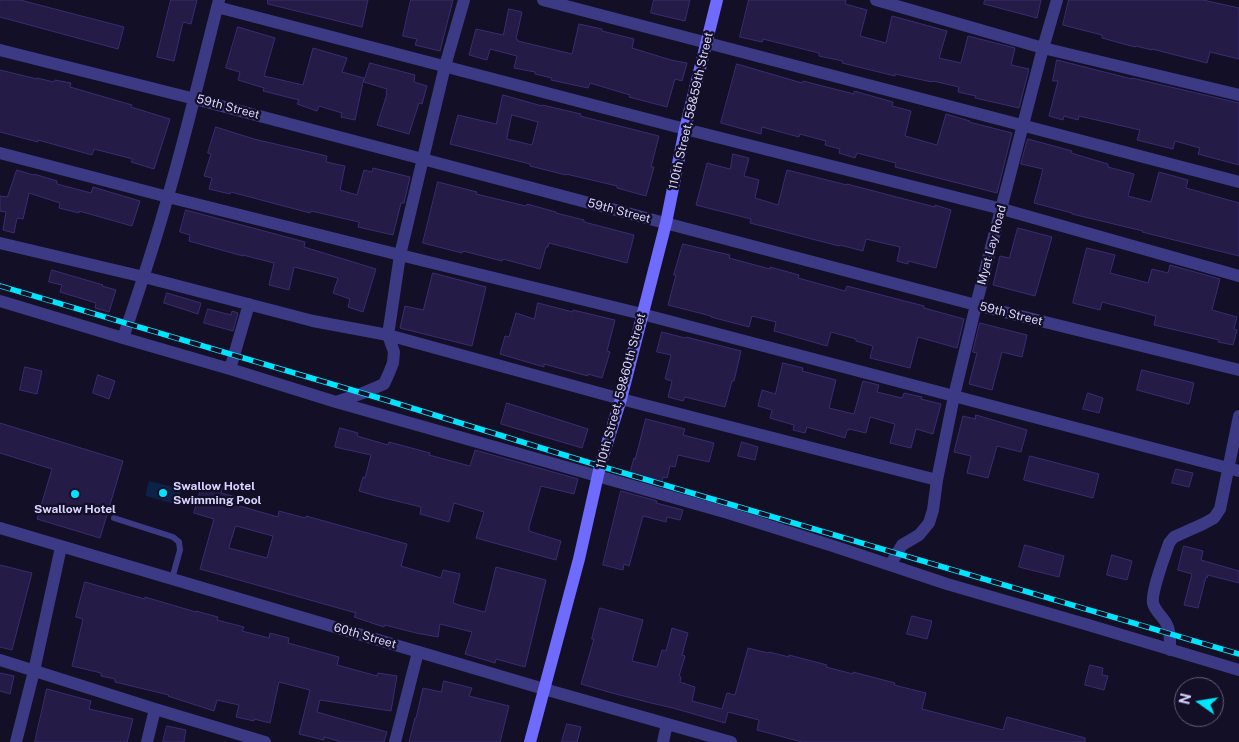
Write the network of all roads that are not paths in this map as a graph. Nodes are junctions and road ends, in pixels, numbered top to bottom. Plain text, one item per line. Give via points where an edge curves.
1 (464, 0) edge
2 (543, 0) edge
3 (717, 0) edge
4 (876, 0) edge
5 (1057, 0) edge
6 (218, 4) edge
7 (706, 42) junction
8 (1044, 48) junction
9 (0, 50) edge
10 (445, 66) junction
11 (1239, 95) edge
12 (195, 99) junction
13 (1023, 126) junction
14 (685, 129) junction
15 (0, 153) edge
16 (424, 159) junction
17 (1239, 182) edge
18 (168, 197) junction
19 (1002, 208) junction
20 (666, 223) junction
21 (0, 243) edge
22 (400, 255) junction
23 (1239, 276) edge
24 (144, 277) junction
25 (0, 301) edge
26 (249, 304) junction
27 (976, 305) junction
28 (642, 314) junction
29 (388, 335) junction
30 (123, 338) junction
31 (230, 369) junction
32 (1239, 370) edge
33 (954, 396) junction
34 (621, 399) junction
35 (336, 402) junction
36 (1239, 416) edge
37 (1234, 470) edge
38 (598, 477) junction
39 (937, 480) junction
40 (114, 518) dead end
41 (0, 528) edge
42 (62, 547) junction
43 (890, 565) junction
44 (172, 579) junction
45 (1170, 650) junction
46 (418, 652) junction
47 (0, 660) edge
48 (34, 670) junction
49 (1239, 670) edge
50 (544, 689) junction
51 (155, 709) junction
52 (667, 724) junction
53 (16, 742) edge
54 (147, 742) edge
55 (265, 742) edge
56 (395, 742) edge
57 (530, 742) edge
58 (663, 742) edge
59 (731, 742) edge

1 - 10 street
2 - 7 street
3 - 7 main road, 110th Street, 58&59th Street
4 - 8 street
5 - 8 street, Myat Lay Road
6 - 10 street
6 - 12 street
7 - 13 street
7 - 14 main road, 110th Street, 58&59th Street
8 - 11 street
8 - 13 street, Myat Lay Road
9 - 12 street, 59th Street
10 - 14 street
10 - 16 street
12 - 16 street, 59th Street
12 - 18 street
13 - 17 street
13 - 19 street, Myat Lay Road
14 - 19 street
14 - 20 main road, 110th Street, 58&59th Street
15 - 18 street
16 - 20 street, 59th Street
16 - 22 street
18 - 22 street
18 - 24 street
19 - 23 street
19 - 27 street, Myat Lay Road
20 - 27 street, 59th Street
20 - 28 main road, 110th Street, 59&60th Street
21 - 24 street
22 - 28 street
22 - 29 street
24 - 26 street
24 - 30 street
25 - 30 street
26 - 29 street via 313,321
26 - 31 street
27 - 32 street, 59th Street
27 - 33 street, Myat Lay Road
28 - 33 street
28 - 34 main road, 110th Street, 59&60th Street
29 - 34 street
29 - 35 street via 394,352 390,374 384,384
30 - 31 street
31 - 35 street
33 - 37 street
33 - 39 street, Myat Lay Road
34 - 38 main road, 110th Street, 59&60th Street
34 - 39 street
35 - 38 street
36 - 37 street
37 - 45 street via 1214,518 1174,537 1169,543 1153,603 1168,627
38 - 43 street via 728,513
38 - 50 main road, 110th Street, 59&60th Street
39 - 43 street, Myat Lay Road via 928,524 919,535 902,545
40 - 44 lane via 180,542
41 - 42 street, 60th Street
42 - 44 street, 60th Street
42 - 48 street
43 - 45 street
44 - 46 street, 60th Street
45 - 49 street
46 - 50 street, 60th Street
46 - 56 street
47 - 48 street
48 - 51 street
48 - 53 street
50 - 52 street, 60th Street
50 - 57 main road
51 - 54 street
51 - 55 street
52 - 58 street
52 - 59 street, 60th Street

